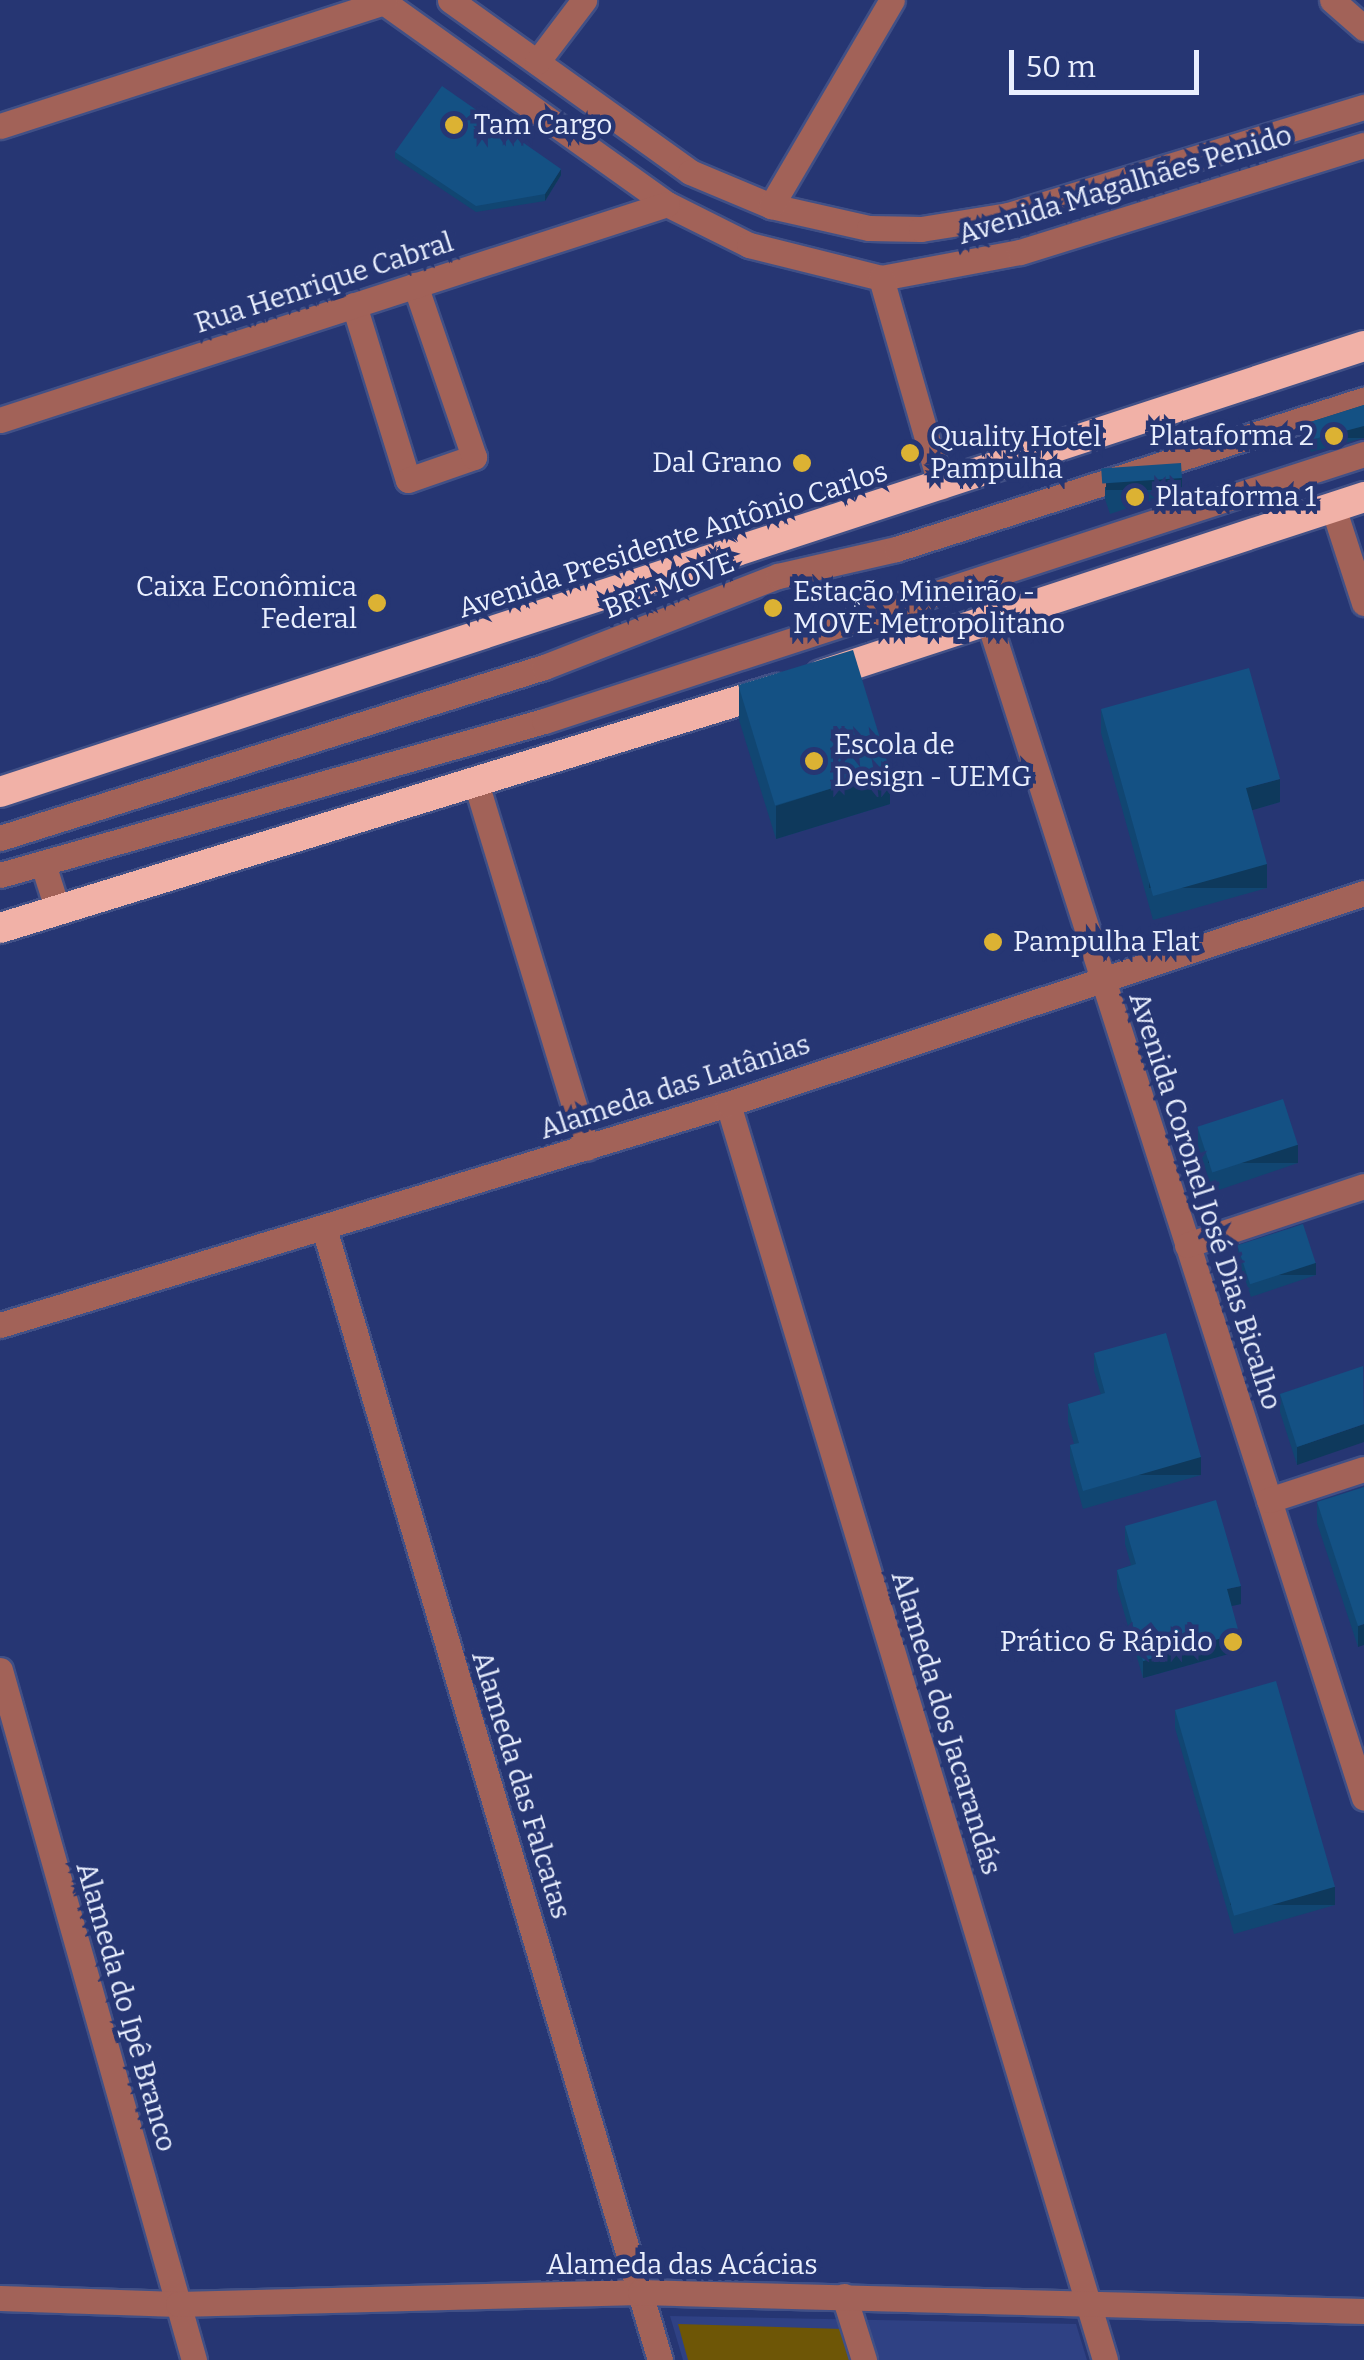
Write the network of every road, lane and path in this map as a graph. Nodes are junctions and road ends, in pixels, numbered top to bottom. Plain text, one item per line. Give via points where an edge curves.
1 (450, 0) edge
2 (584, 0) edge
3 (892, 0) edge
4 (1332, 0) edge
5 (382, 1) edge
6 (1364, 28) edge
7 (536, 62) junction
8 (1364, 107) edge
9 (0, 126) edge
10 (1364, 145) edge
11 (667, 204) junction
12 (771, 206) junction
13 (881, 278) junction
14 (415, 286) junction
15 (354, 305) junction
16 (1364, 346) edge
17 (1364, 400) edge
18 (0, 420) edge
19 (1364, 454) edge
20 (942, 487) junction
21 (1364, 497) edge
22 (1333, 507) junction
23 (1364, 602) edge
24 (989, 622) junction
25 (476, 786) junction
26 (0, 792) edge
27 (0, 838) edge
28 (43, 864) junction
29 (0, 875) edge
30 (1364, 893) edge
31 (58, 911) junction
32 (0, 928) edge
33 (1102, 977) junction
34 (728, 1104) junction
35 (586, 1148) junction
36 (1364, 1186) edge
37 (324, 1228) junction
38 (1188, 1244) junction
39 (0, 1325) edge
40 (1364, 1470) edge
41 (1269, 1500) junction
42 (0, 1670) edge
43 (1361, 1781) edge
44 (640, 2292) junction
45 (844, 2296) junction
46 (0, 2298) edge
47 (178, 2304) junction
48 (1090, 2308) junction
49 (1364, 2311) edge
50 (194, 2360) edge
51 (660, 2360) edge
52 (864, 2360) edge
53 (1106, 2360) edge

1 - 7 street, Avenida Magalhães Penido
2 - 7 street
3 - 12 street
4 - 6 street
5 - 9 street
5 - 11 street, Avenida Magalhães Penido
7 - 12 street, Avenida Magalhães Penido via 690,172
8 - 12 street, Avenida Magalhães Penido via 990,218 921,229 869,228
10 - 13 street, Avenida Magalhães Penido via 1020,252
11 - 13 street, Avenida Magalhães Penido via 749,245
11 - 14 street, Rua Henrique Cabral
13 - 20 street
14 - 15 street, Rua Henrique Cabral
14 - 15 street via 474,458 408,480
15 - 18 street, Rua Henrique Cabral
16 - 20 highway, Avenida Presidente Antônio Carlos
17 - 27 street, BRT MOVE via 896,549 778,576 544,666
19 - 28 street via 544,721
20 - 26 highway, Avenida Presidente Antônio Carlos
21 - 22 highway
22 - 23 street
22 - 24 highway
24 - 25 highway
24 - 33 street, Avenida Coronel José Dias Bicalho
25 - 31 highway
25 - 35 street
28 - 29 street
28 - 31 street
30 - 33 street, Alameda das Latânias
31 - 32 highway
33 - 34 street, Alameda das Latânias
33 - 38 street, Avenida Coronel José Dias Bicalho
34 - 35 street, Alameda das Latânias
34 - 48 street, Alameda dos Jacarandás
35 - 37 street, Alameda das Latânias
36 - 38 street
37 - 39 street, Alameda das Latânias
37 - 44 street, Alameda das Falcatas
38 - 41 street, Avenida Coronel José Dias Bicalho
40 - 41 street
41 - 43 street, Avenida Coronel José Dias Bicalho
42 - 47 street, Alameda do Ipê Branco
44 - 45 street, Alameda das Acácias
44 - 47 street, Alameda das Acácias
44 - 51 street, Alameda das Falcatas
45 - 48 street, Alameda das Acácias
45 - 52 street
46 - 47 street, Alameda das Acácias
47 - 50 street, Alameda do Ipê Branco
48 - 49 street, Alameda das Acácias
48 - 53 street, Alameda dos Jacarandás

